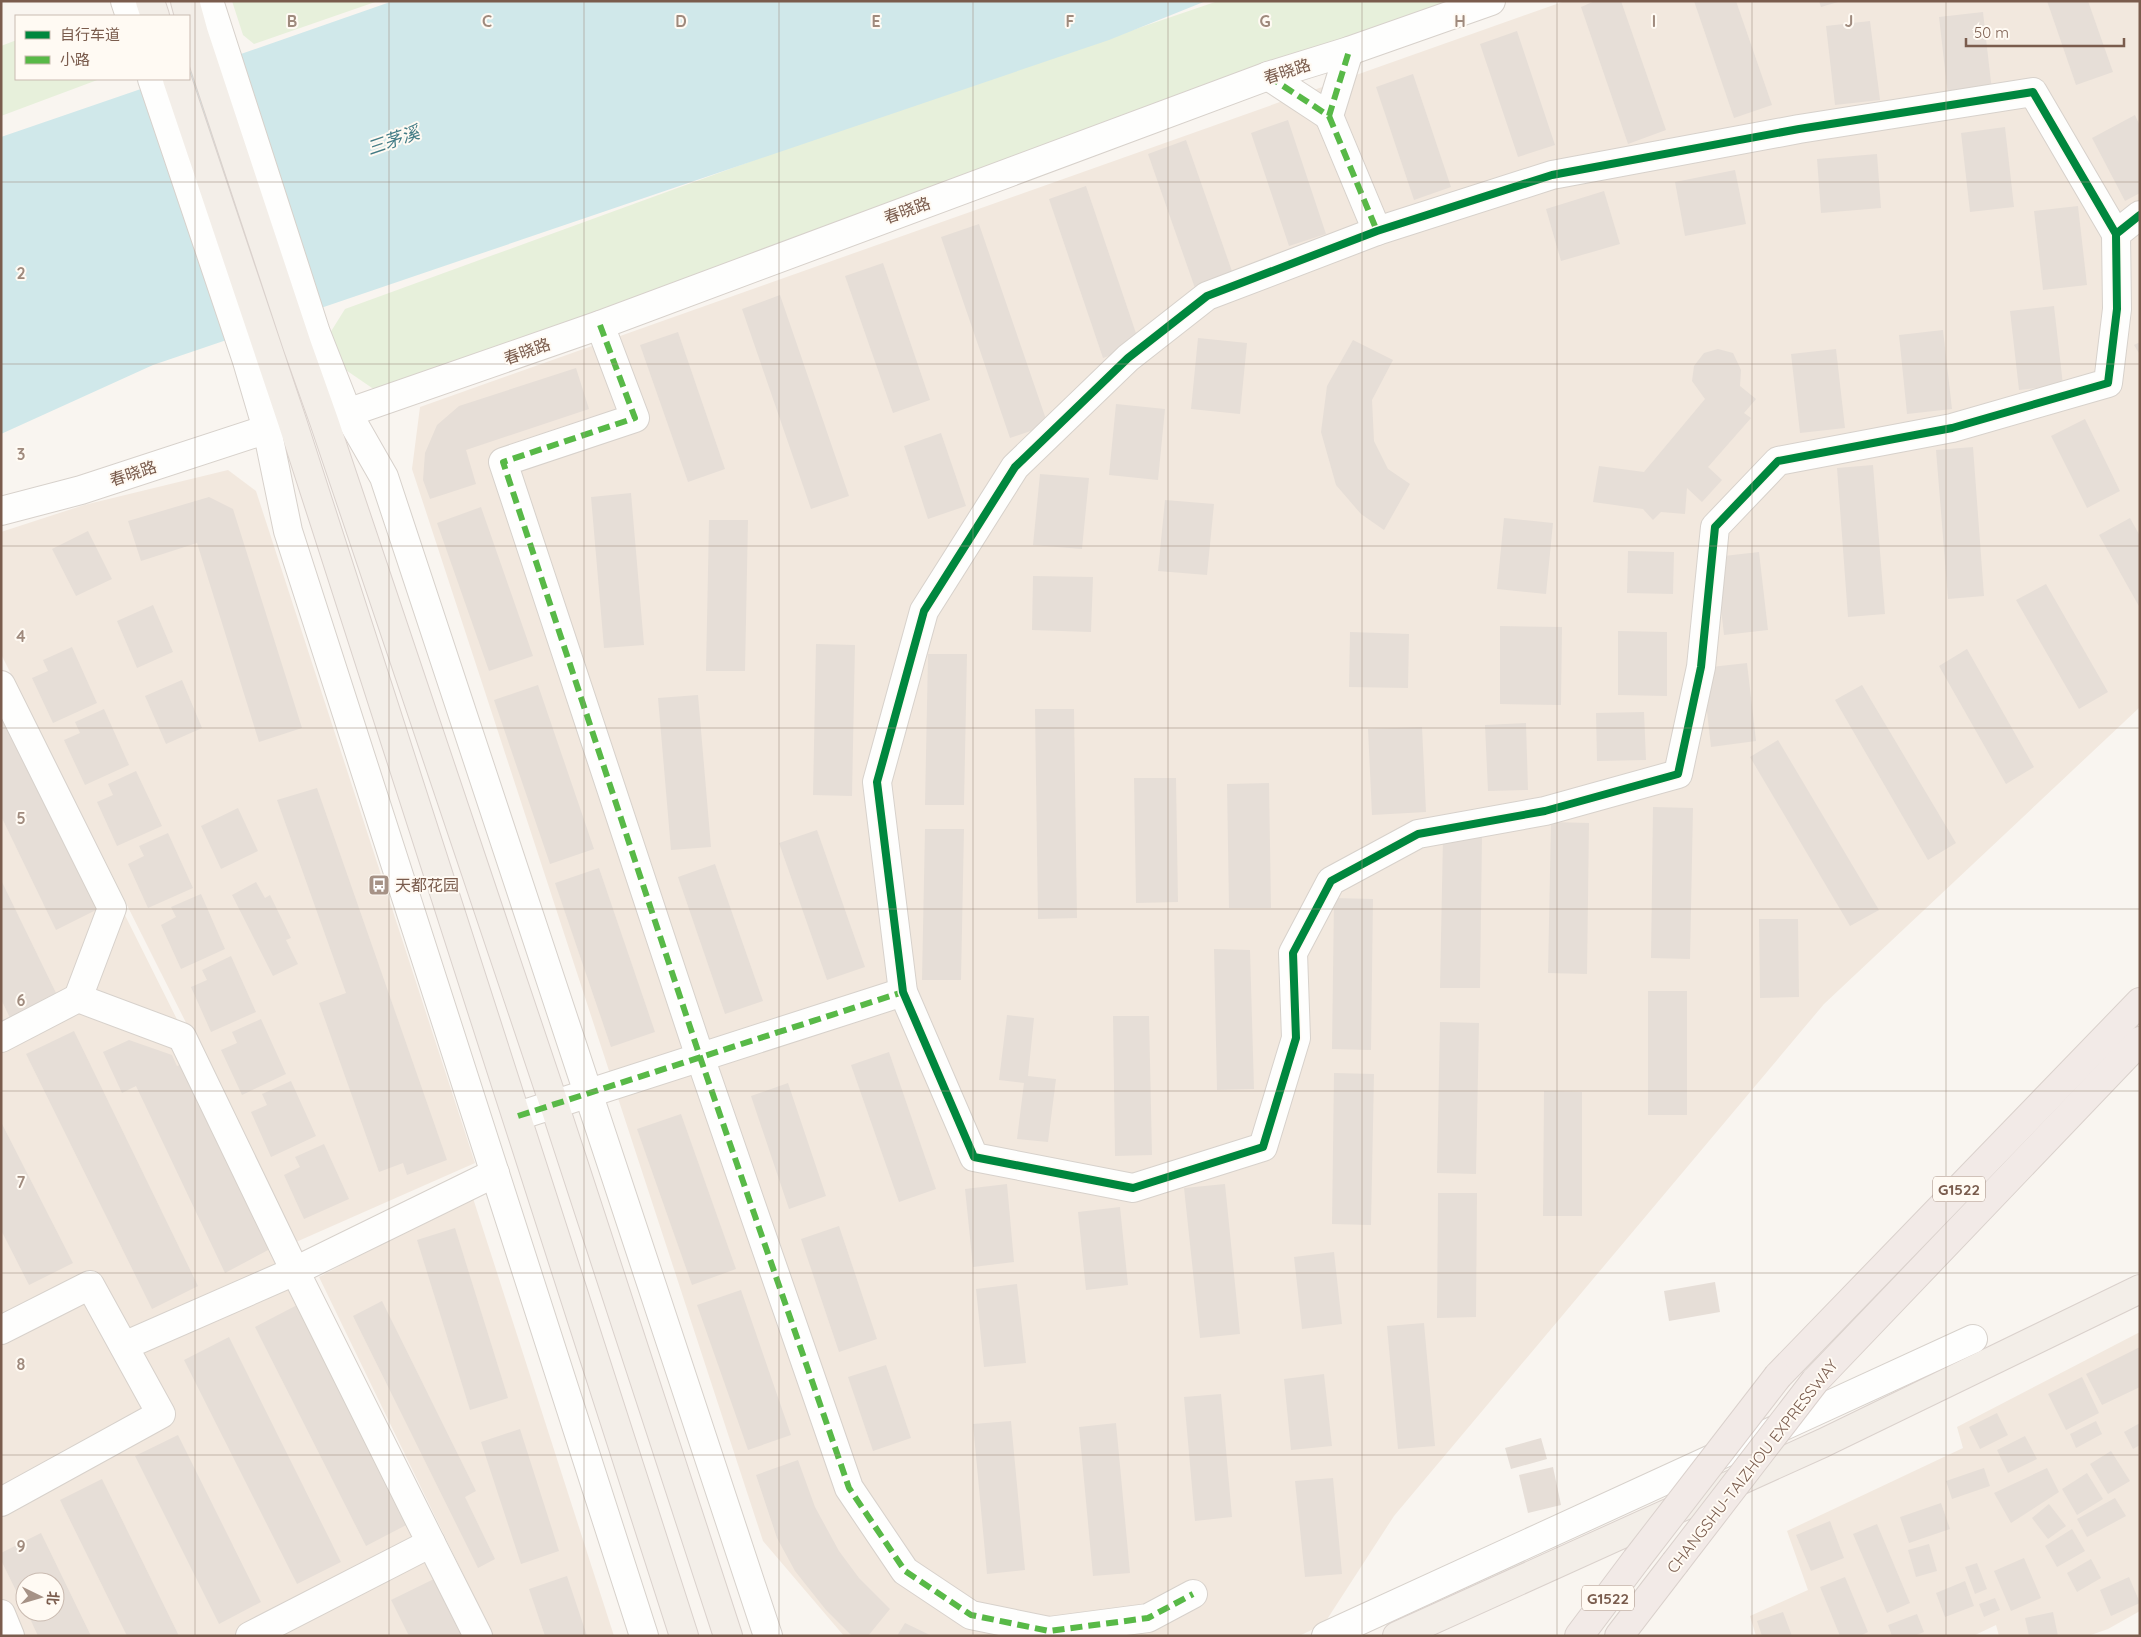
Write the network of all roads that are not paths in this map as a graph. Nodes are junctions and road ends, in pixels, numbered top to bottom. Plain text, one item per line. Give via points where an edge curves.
1 (125, 1) edge
2 (150, 1) edge
3 (185, 1) edge
4 (1491, 1) edge
5 (130, 15) edge
6 (155, 15) edge
7 (206, 20) edge
8 (1349, 51) junction
9 (1268, 76) junction
10 (152, 80) edge
11 (176, 80) edge
12 (1329, 116) junction
13 (2140, 215) edge
14 (1377, 231) junction
15 (2116, 234) junction
16 (600, 325) junction
17 (259, 359) junction
18 (336, 417) junction
19 (280, 425) junction
20 (1, 511) edge
21 (1, 685) edge
22 (903, 992) junction
23 (78, 998) junction
24 (2140, 1002) edge
25 (1, 1038) edge
26 (2140, 1041) edge
27 (700, 1057) junction
28 (589, 1093) junction
29 (554, 1104) junction
30 (518, 1116) junction
31 (495, 1173) junction
32 (296, 1271) junction
33 (2140, 1289) edge
34 (1, 1330) edge
35 (1973, 1339) dead end
36 (124, 1346) junction
37 (1, 1502) edge
38 (432, 1543) junction
39 (1193, 1594) dead end
40 (1, 1614) edge
41 (10, 1636) edge
42 (250, 1636) edge
43 (478, 1636) edge
44 (644, 1636) edge
45 (684, 1636) edge
46 (728, 1636) edge
47 (768, 1636) edge
48 (1326, 1636) edge
49 (1397, 1636) edge
50 (1579, 1636) edge
51 (1619, 1636) edge

1 - 5 street
2 - 6 main road
3 - 7 main road
4 - 8 street, 春晓路
7 - 18 main road via 306,339
8 - 9 street, 春晓路
8 - 12 street
9 - 12 street
9 - 16 street, 春晓路
10 - 17 street
11 - 17 main road
12 - 14 street
13 - 15 street
14 - 15 street via 1552,175 1799,129 2033,92
14 - 22 street via 1207,296 1128,358 1016,467 924,611 877,782
15 - 22 street via 2117,309 2108,383 1952,428 1778,461 1715,527 1701,666 1678,774 1545,811 1418,834 1331,881 1294,953 1296,1038 1263,1147 1134,1188 974,1157
16 - 18 street, 春晓路
16 - 27 street via 635,418 503,462
17 - 19 main road
18 - 28 street via 384,477
18 - 29 main road
19 - 20 street, 春晓路 via 81,490
19 - 30 main road
19 - 31 street via 288,531
21 - 23 street via 112,908
22 - 27 street
23 - 25 street
23 - 32 street via 182,1037
24 - 50 highway, CHANGSHU-TAIZHOU EXPRESSWAY / G1522, bridge via 1778,1376
26 - 51 highway, CHANGSHU-TAIZHOU EXPRESSWAY / G1522, bridge via 1816,1381
27 - 28 street
27 - 39 street via 849,1488 905,1571 971,1615 1049,1631 1148,1618
28 - 29 street
28 - 47 street
29 - 30 street
29 - 46 main road
30 - 45 main road
31 - 32 street
31 - 44 street
32 - 36 street
32 - 38 street
33 - 49 main road via 1823,1443
34 - 36 street via 90,1284
35 - 48 street
36 - 37 street via 161,1414
38 - 42 street
38 - 43 street
40 - 41 street

